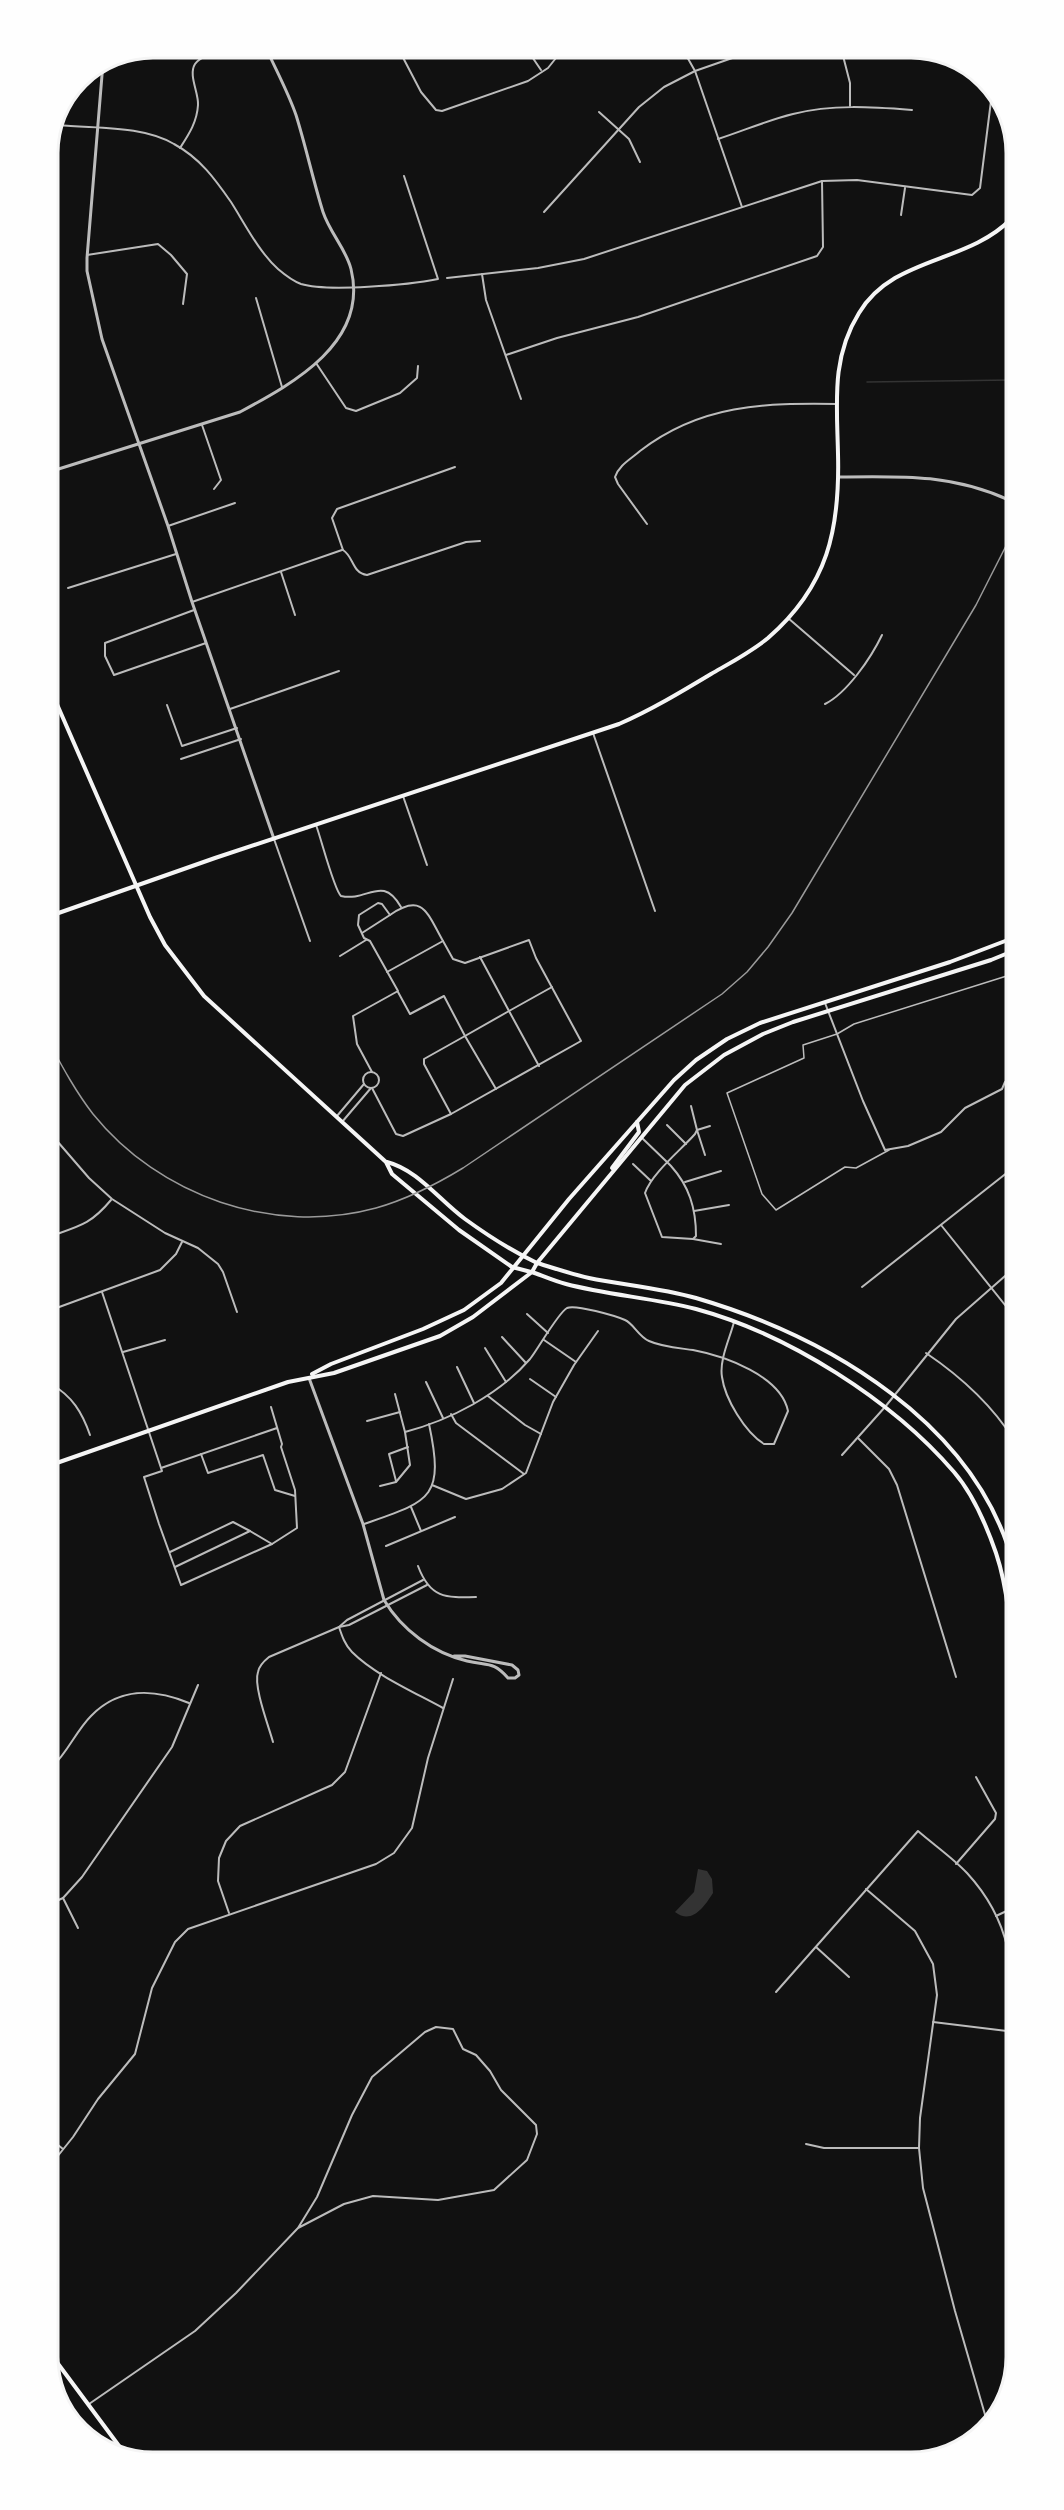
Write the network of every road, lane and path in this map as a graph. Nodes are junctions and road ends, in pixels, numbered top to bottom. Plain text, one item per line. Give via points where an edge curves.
1 (200, 58) edge
2 (271, 58) edge
3 (402, 58) edge
4 (533, 58) edge
5 (554, 59) edge
6 (688, 59) edge
7 (730, 59) edge
8 (844, 59) edge
9 (542, 71) junction
10 (695, 71) junction
11 (102, 73) edge
12 (991, 102) edge
13 (850, 106) junction
14 (912, 110) dead end
15 (599, 112) dead end
16 (63, 126) edge
17 (98, 129) junction
18 (620, 129) junction
19 (718, 139) junction
20 (180, 148) junction
21 (640, 162) dead end
22 (404, 176) dead end
23 (822, 181) junction
24 (905, 186) junction
25 (742, 207) junction
26 (544, 212) dead end
27 (901, 214) dead end
28 (1006, 223) edge
29 (87, 255) junction
30 (482, 274) junction
31 (447, 278) dead end
32 (354, 286) junction
33 (256, 298) dead end
34 (183, 304) dead end
35 (506, 355) junction
36 (316, 363) junction
37 (418, 366) dead end
38 (282, 387) junction
39 (521, 399) dead end
40 (837, 404) junction
41 (202, 424) junction
42 (139, 442) junction
43 (455, 467) dead end
44 (59, 469) edge
45 (839, 477) junction
46 (214, 489) dead end
47 (1006, 499) edge
48 (235, 503) dead end
49 (647, 524) dead end
50 (168, 526) junction
51 (480, 541) dead end
52 (343, 550) junction
53 (176, 554) junction
54 (281, 572) junction
55 (68, 588) dead end
56 (192, 602) junction
57 (194, 610) junction
58 (295, 615) dead end
59 (788, 618) junction
60 (882, 635) dead end
61 (206, 643) junction
62 (339, 671) dead end
63 (855, 675) junction
64 (825, 704) dead end
65 (167, 705) dead end
66 (59, 706) edge
67 (230, 709) junction
68 (237, 728) junction
69 (593, 733) junction
70 (241, 739) junction
71 (181, 759) dead end
72 (403, 796) junction
73 (316, 825) junction
74 (274, 839) junction
75 (427, 865) dead end
76 (136, 886) junction
77 (401, 907) junction
78 (655, 911) dead end
79 (59, 913) edge
80 (390, 915) junction
81 (362, 933) junction
82 (367, 939) junction
83 (1006, 940) edge
84 (310, 941) dead end
85 (442, 941) junction
86 (1006, 953) edge
87 (340, 956) dead end
88 (480, 957) junction
89 (387, 972) junction
90 (1006, 976) edge
91 (552, 987) junction
92 (398, 992) junction
93 (825, 1002) junction
94 (509, 1011) junction
95 (828, 1011) junction
96 (837, 1034) junction
97 (465, 1036) junction
98 (539, 1066) junction
99 (372, 1072) junction
100 (1006, 1082) edge
101 (364, 1084) junction
102 (372, 1088) junction
103 (496, 1089) junction
104 (691, 1106) dead end
105 (451, 1114) junction
106 (336, 1117) junction
107 (342, 1122) junction
108 (637, 1122) junction
109 (667, 1125) dead end
110 (710, 1126) dead end
111 (697, 1130) junction
112 (640, 1137) junction
113 (59, 1143) edge
114 (686, 1144) junction
115 (888, 1150) junction
116 (705, 1155) dead end
117 (386, 1162) junction
118 (668, 1163) junction
119 (633, 1164) dead end
120 (721, 1170) dead end
121 (610, 1172) junction
122 (1006, 1174) edge
123 (651, 1182) junction
124 (685, 1182) junction
125 (112, 1199) junction
126 (729, 1205) dead end
127 (694, 1211) junction
128 (941, 1225) junction
129 (59, 1233) edge
130 (693, 1239) junction
131 (182, 1242) junction
132 (721, 1244) dead end
133 (522, 1256) junction
134 (537, 1263) junction
135 (512, 1267) junction
136 (532, 1272) junction
137 (1006, 1275) edge
138 (862, 1287) dead end
139 (991, 1288) junction
140 (102, 1292) junction
141 (1006, 1306) edge
142 (58, 1307) edge
143 (237, 1312) dead end
144 (527, 1314) dead end
145 (734, 1322) junction
146 (598, 1331) dead end
147 (548, 1333) junction
148 (502, 1336) dead end
149 (165, 1340) dead end
150 (544, 1340) junction
151 (485, 1348) dead end
152 (123, 1352) junction
153 (927, 1353) junction
154 (724, 1359) junction
155 (576, 1362) junction
156 (526, 1363) junction
157 (457, 1367) dead end
158 (308, 1377) junction
159 (530, 1379) dead end
160 (426, 1382) dead end
161 (506, 1382) junction
162 (58, 1388) edge
163 (395, 1394) dead end
164 (488, 1396) junction
165 (894, 1396) junction
166 (556, 1397) junction
167 (474, 1403) junction
168 (271, 1407) dead end
169 (885, 1407) junction
170 (400, 1412) junction
171 (451, 1414) junction
172 (443, 1418) junction
173 (367, 1421) dead end
174 (429, 1424) junction
175 (277, 1428) junction
176 (1006, 1430) edge
177 (150, 1431) junction
178 (405, 1432) junction
179 (542, 1434) junction
180 (90, 1435) dead end
181 (858, 1438) junction
182 (408, 1447) junction
183 (201, 1454) junction
184 (842, 1455) dead end
185 (58, 1462) edge
186 (161, 1468) junction
187 (524, 1474) junction
188 (396, 1482) junction
189 (432, 1485) junction
190 (380, 1486) dead end
191 (296, 1496) junction
192 (411, 1508) junction
193 (455, 1517) dead end
194 (363, 1524) junction
195 (250, 1531) junction
196 (422, 1531) junction
197 (1006, 1541) edge
198 (272, 1544) junction
199 (386, 1546) dead end
200 (170, 1552) junction
201 (418, 1566) dead end
202 (175, 1567) junction
203 (423, 1580) junction
204 (427, 1585) junction
205 (476, 1597) dead end
206 (384, 1600) junction
207 (1006, 1604) edge
208 (388, 1606) junction
209 (339, 1627) junction
210 (454, 1656) junction
211 (381, 1672) junction
212 (956, 1677) dead end
213 (453, 1679) dead end
214 (198, 1685) dead end
215 (190, 1704) junction
216 (444, 1709) junction
217 (273, 1742) dead end
218 (58, 1759) edge
219 (976, 1777) dead end
220 (956, 1864) junction
221 (867, 1889) junction
222 (63, 1898) junction
223 (58, 1900) edge
224 (1006, 1911) edge
225 (230, 1915) junction
226 (996, 1916) junction
227 (78, 1928) dead end
228 (1006, 1941) edge
229 (816, 1947) junction
230 (849, 1977) dead end
231 (776, 1992) dead end
232 (933, 2022) junction
233 (1006, 2031) edge
234 (806, 2144) dead end
235 (58, 2145) edge
236 (919, 2148) junction
237 (63, 2149) junction
238 (58, 2155) edge
239 (298, 2228) junction
240 (59, 2364) edge
241 (89, 2404) junction
242 (985, 2415) edge
243 (118, 2444) edge

1 - 20 street via 192,72 199,102 197,117
2 - 32 street via 295,113 324,214 346,256
3 - 9 street via 421,92 436,110 442,111 528,81
4 - 9 street
5 - 9 street
6 - 10 street
7 - 10 street
8 - 13 street via 850,82
10 - 18 street via 664,87
10 - 19 street
11 - 17 street
12 - 24 street via 980,188 965,195
13 - 14 street
13 - 19 street via 792,114
15 - 18 street
16 - 17 street
17 - 20 street via 153,135
17 - 29 street
18 - 21 street
18 - 26 street
19 - 25 street
20 - 32 street via 212,175 278,270 302,284
22 - 32 street via 438,279
23 - 24 street via 857,180
23 - 25 street
23 - 35 street via 823,247 817,256 638,317
24 - 27 street
25 - 30 street via 584,259
28 - 40 main road via 985,240 910,268 877,291 860,310 842,347
29 - 34 street via 149,244 162,246 187,274
29 - 42 street via 102,339
30 - 31 street
30 - 35 street via 483,288
32 - 36 street via 350,318 339,342
33 - 38 street
35 - 39 street
36 - 37 street via 346,408 356,411 400,393 417,378
36 - 38 street
38 - 41 street via 240,412
40 - 45 main road
40 - 49 street via 737,407 663,436 620,467 615,477
41 - 42 street
41 - 46 street via 221,480
42 - 44 street
42 - 50 street
43 - 52 street via 337,509 332,518
45 - 47 street via 942,479
45 - 59 main road via 829,551 818,576
48 - 50 street
50 - 53 street
51 - 52 street via 466,542 367,575 355,568 350,554
52 - 54 street
53 - 55 street
53 - 56 street
54 - 56 street
54 - 58 street
56 - 57 street
57 - 61 street
57 - 61 street via 105,643 105,656 114,675
59 - 63 street
59 - 69 main road via 747,652 648,711
60 - 63 street
61 - 67 street
62 - 67 street
63 - 64 street
65 - 68 street via 182,746
66 - 76 main road
67 - 68 street
68 - 70 street
69 - 72 main road
69 - 78 street
70 - 71 street
70 - 74 street
72 - 73 main road
72 - 75 street
73 - 74 main road
73 - 77 street via 341,896 384,891 394,895
74 - 76 main road
74 - 84 street
76 - 79 main road
76 - 106 main road via 165,945 203,995
77 - 80 street
77 - 85 street via 419,905
80 - 81 street
80 - 81 street via 378,903 359,915
81 - 82 street
82 - 87 street
82 - 89 street
83 - 93 main road via 950,963
85 - 88 street via 458,962
85 - 89 street
86 - 95 main road
88 - 91 street via 529,940
88 - 94 street
89 - 92 street
90 - 96 lane via 854,1024
91 - 94 street
91 - 98 street via 581,1041
92 - 97 street via 410,1014 444,996
92 - 99 street via 353,1016 357,1044
93 - 95 street
93 - 108 main road via 760,1023 727,1039 674,1080
94 - 97 street
94 - 98 street
95 - 96 street
95 - 112 main road via 763,1034 724,1054 685,1085
96 - 115 street via 883,1147
96 - 115 lane via 803,1045 804,1058 727,1093 762,1194 776,1210 845,1167 856,1168
97 - 103 street
97 - 105 street via 424,1059
98 - 103 street
99 - 101 street via 365,1075
99 - 102 street via 379,1079
100 - 115 street via 995,1094 965,1108 941,1132
101 - 102 street
101 - 106 street
102 - 105 street via 400,1136
102 - 107 street
103 - 105 street
104 - 111 street
106 - 107 main road
107 - 117 main road
108 - 121 main road via 639,1132
108 - 133 main road
109 - 114 street
110 - 111 street
111 - 114 street
111 - 116 street
112 - 118 street
112 - 121 main road
113 - 125 street
114 - 118 street
117 - 133 main road via 403,1166 465,1219
117 - 135 main road via 392,1174 414,1195
118 - 123 street
118 - 124 street
119 - 123 street
120 - 124 street
121 - 134 main road
122 - 128 street
123 - 130 street via 645,1193 660,1233 665,1238
124 - 127 street
125 - 129 street via 97,1217
125 - 131 street
126 - 127 street
127 - 130 street
128 - 138 street
128 - 139 street
130 - 132 street
131 - 140 street via 160,1270
131 - 143 street via 218,1264
133 - 134 main road
133 - 135 main road
134 - 136 main road
134 - 165 main road via 586,1277 694,1298 742,1314 844,1361
135 - 136 main road
135 - 158 main road via 501,1283 464,1310
136 - 145 main road via 565,1284 695,1309
136 - 158 main road via 473,1317 440,1336 334,1373
137 - 139 street
139 - 141 street
139 - 153 street via 956,1318
140 - 142 street
140 - 152 street
144 - 147 street
145 - 154 street
145 - 169 main road via 785,1343
146 - 155 street
147 - 150 street
147 - 154 street via 565,1310 575,1306 624,1320 649,1341
148 - 156 street
149 - 152 street
150 - 155 street
150 - 156 street
151 - 161 street
152 - 177 street
153 - 165 street
153 - 176 street via 970,1388
154 - 154 street via 722,1378 740,1422 764,1444 774,1444 788,1415 783,1396 767,1379
155 - 166 street
156 - 161 street
157 - 167 street
158 - 177 main road
158 - 194 street
159 - 166 street
160 - 172 street
161 - 164 street
162 - 180 street via 81,1412
163 - 170 street
164 - 167 street
164 - 179 street
165 - 169 street
165 - 197 main road via 938,1434 969,1469
166 - 179 street
167 - 171 street
168 - 175 street
169 - 181 street
169 - 207 main road via 956,1474 996,1553
170 - 173 street
170 - 178 street
171 - 172 street
171 - 187 street via 456,1423
172 - 174 street
174 - 178 street
174 - 189 street via 436,1465
175 - 183 street
175 - 191 street
177 - 185 main road
177 - 186 street
178 - 182 street
179 - 187 street
181 - 184 street
181 - 212 street via 889,1469 897,1485
182 - 188 street via 410,1465
182 - 188 street via 390,1454
183 - 186 street
183 - 191 street via 208,1473 263,1455 275,1490
186 - 200 street via 162,1471 144,1477
187 - 189 street via 502,1489 466,1499
188 - 190 street
189 - 192 street
191 - 198 street via 297,1528
192 - 194 street
192 - 196 street
193 - 196 street
194 - 206 street
195 - 198 street
195 - 200 street via 233,1522
195 - 202 street
196 - 199 street
198 - 202 street via 181,1585
200 - 202 street
201 - 203 street
203 - 204 street
203 - 206 street
204 - 205 street via 452,1598
204 - 208 street
206 - 208 street
206 - 209 street
208 - 209 street
208 - 210 street via 419,1639
209 - 211 street via 353,1653
209 - 217 street via 269,1657 260,1667 258,1685
210 - 210 street via 500,1668 508,1678 519,1675 512,1665
211 - 216 street
211 - 225 street via 345,1772 333,1785 240,1826 226,1841 219,1858 218,1881
213 - 216 street
214 - 215 street
215 - 218 street via 144,1691 118,1698 91,1716
215 - 222 street via 172,1747 82,1877
216 - 225 street via 412,1828 393,1853 376,1864
219 - 220 street via 996,1813 995,1819
220 - 221 street via 918,1831
220 - 226 street via 990,1902
221 - 229 street
221 - 232 street via 915,1931 928,1952 937,1995
222 - 223 street
222 - 227 street
224 - 226 street
225 - 237 street via 188,1929 175,1942 152,1988 135,2054
226 - 228 street
229 - 230 street
229 - 231 street
232 - 233 street
232 - 236 street
234 - 236 street via 824,2148
235 - 237 street
236 - 242 street via 923,2188
237 - 238 street
239 - 239 street via 317,2197 372,2077 436,2027 453,2029 463,2049 476,2055 501,2090 536,2125 537,2134 527,2160 494,2190 438,2200 373,2196 344,2204
239 - 241 street via 206,2322
240 - 241 main road
241 - 243 main road

